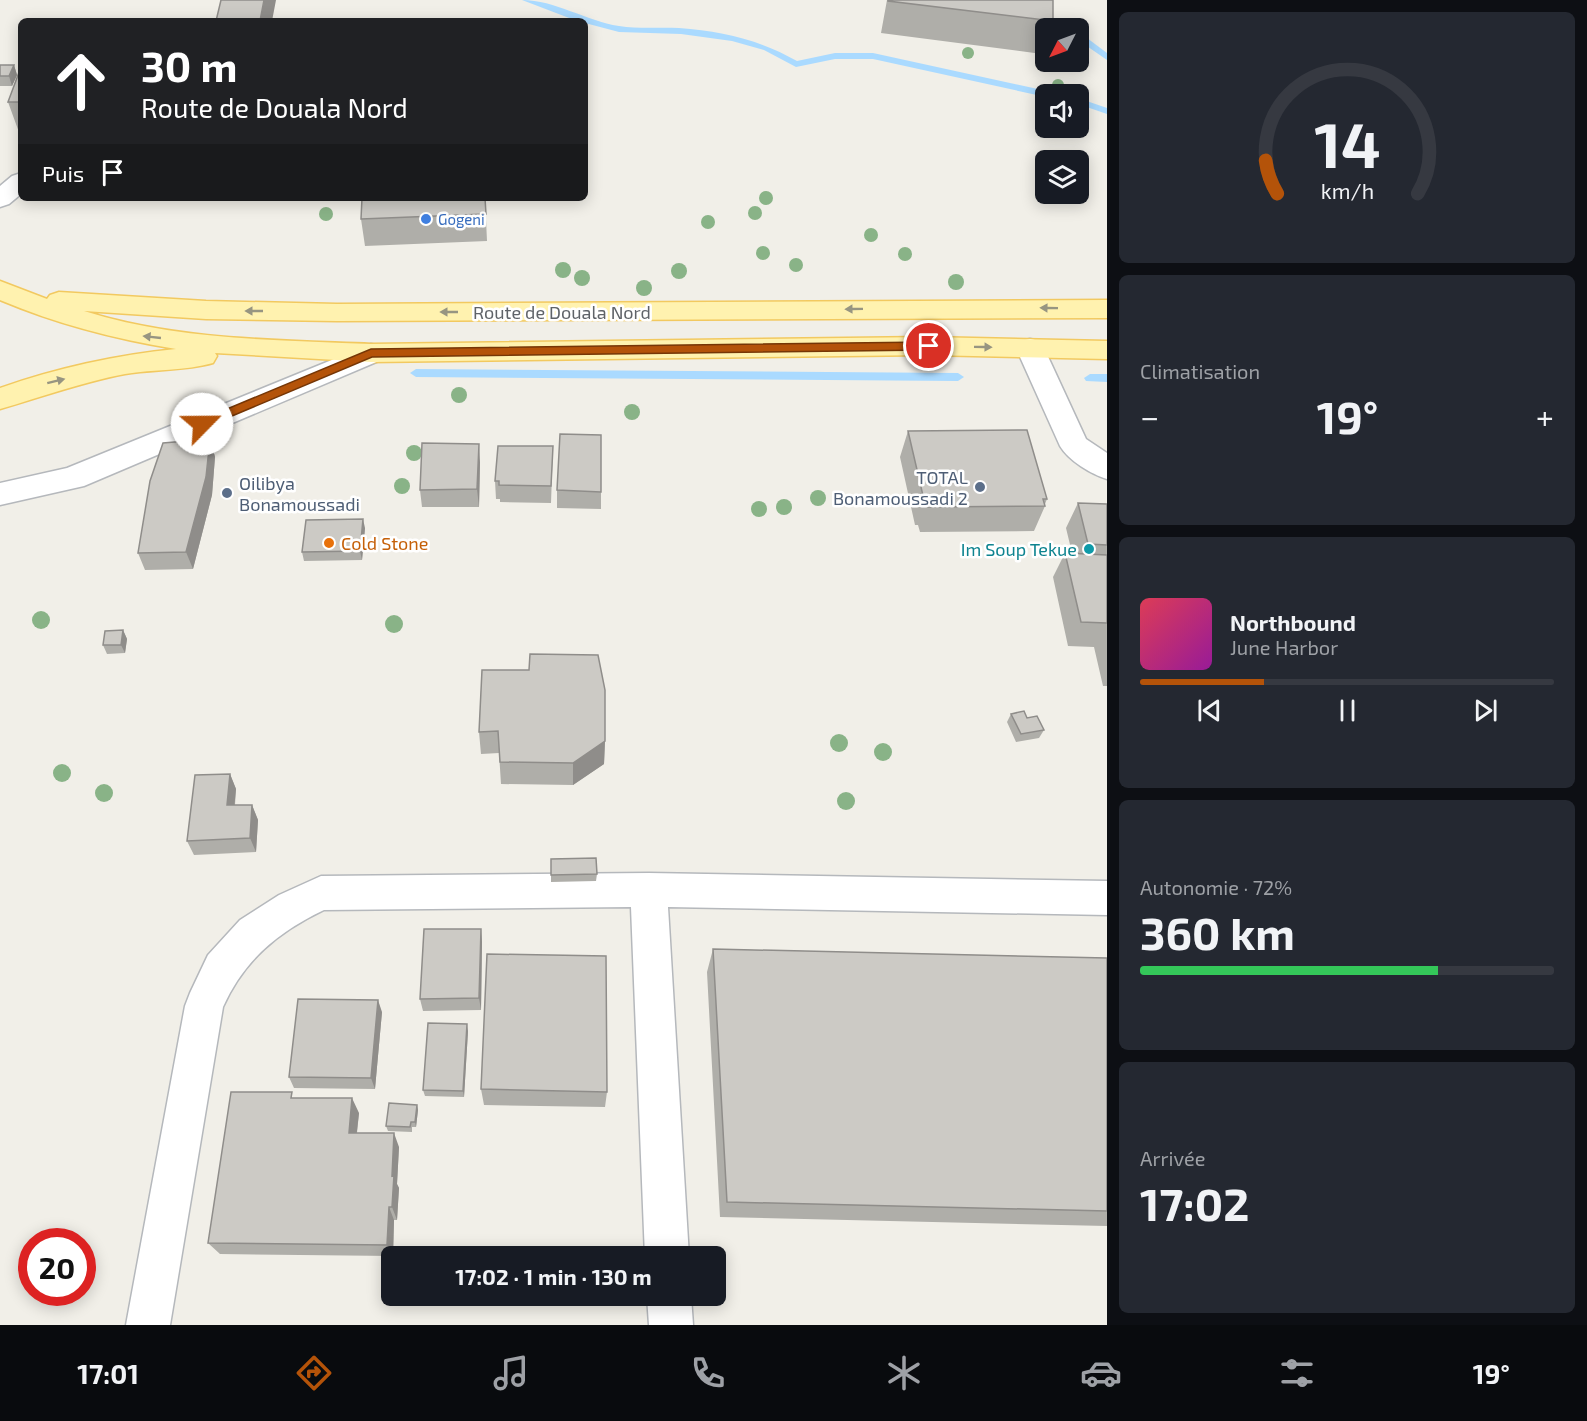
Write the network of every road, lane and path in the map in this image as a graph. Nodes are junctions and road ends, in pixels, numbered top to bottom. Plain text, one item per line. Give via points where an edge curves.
1 (18, 184) edge
2 (0, 199) edge
3 (9, 294) edge
4 (1107, 309) edge
5 (1030, 348) junction
6 (294, 350) junction
7 (1107, 350) edge
8 (371, 353) junction
9 (0, 399) edge
10 (1107, 468) edge
11 (0, 494) edge
12 (649, 890) junction
13 (1107, 898) edge
14 (667, 1246) edge
15 (670, 1306) edge
16 (147, 1325) edge
17 (671, 1325) edge

1 - 2 street
4 -> 3 main road, Route de Douala Nord via 225,311
6 -> 3 main road via 144,336 83,322
5 - 7 main road, Route de Douala Nord
8 -> 5 main road, Route de Douala Nord
5 - 10 street via 1075,446
6 - 8 main road, Route de Douala Nord
9 -> 6 main road via 101,369 183,357
8 - 11 street via 73,478
12 - 13 street
12 - 14 street
12 - 16 street via 321,893 287,908 251,935 223,967 204,1006
15 - 17 street

